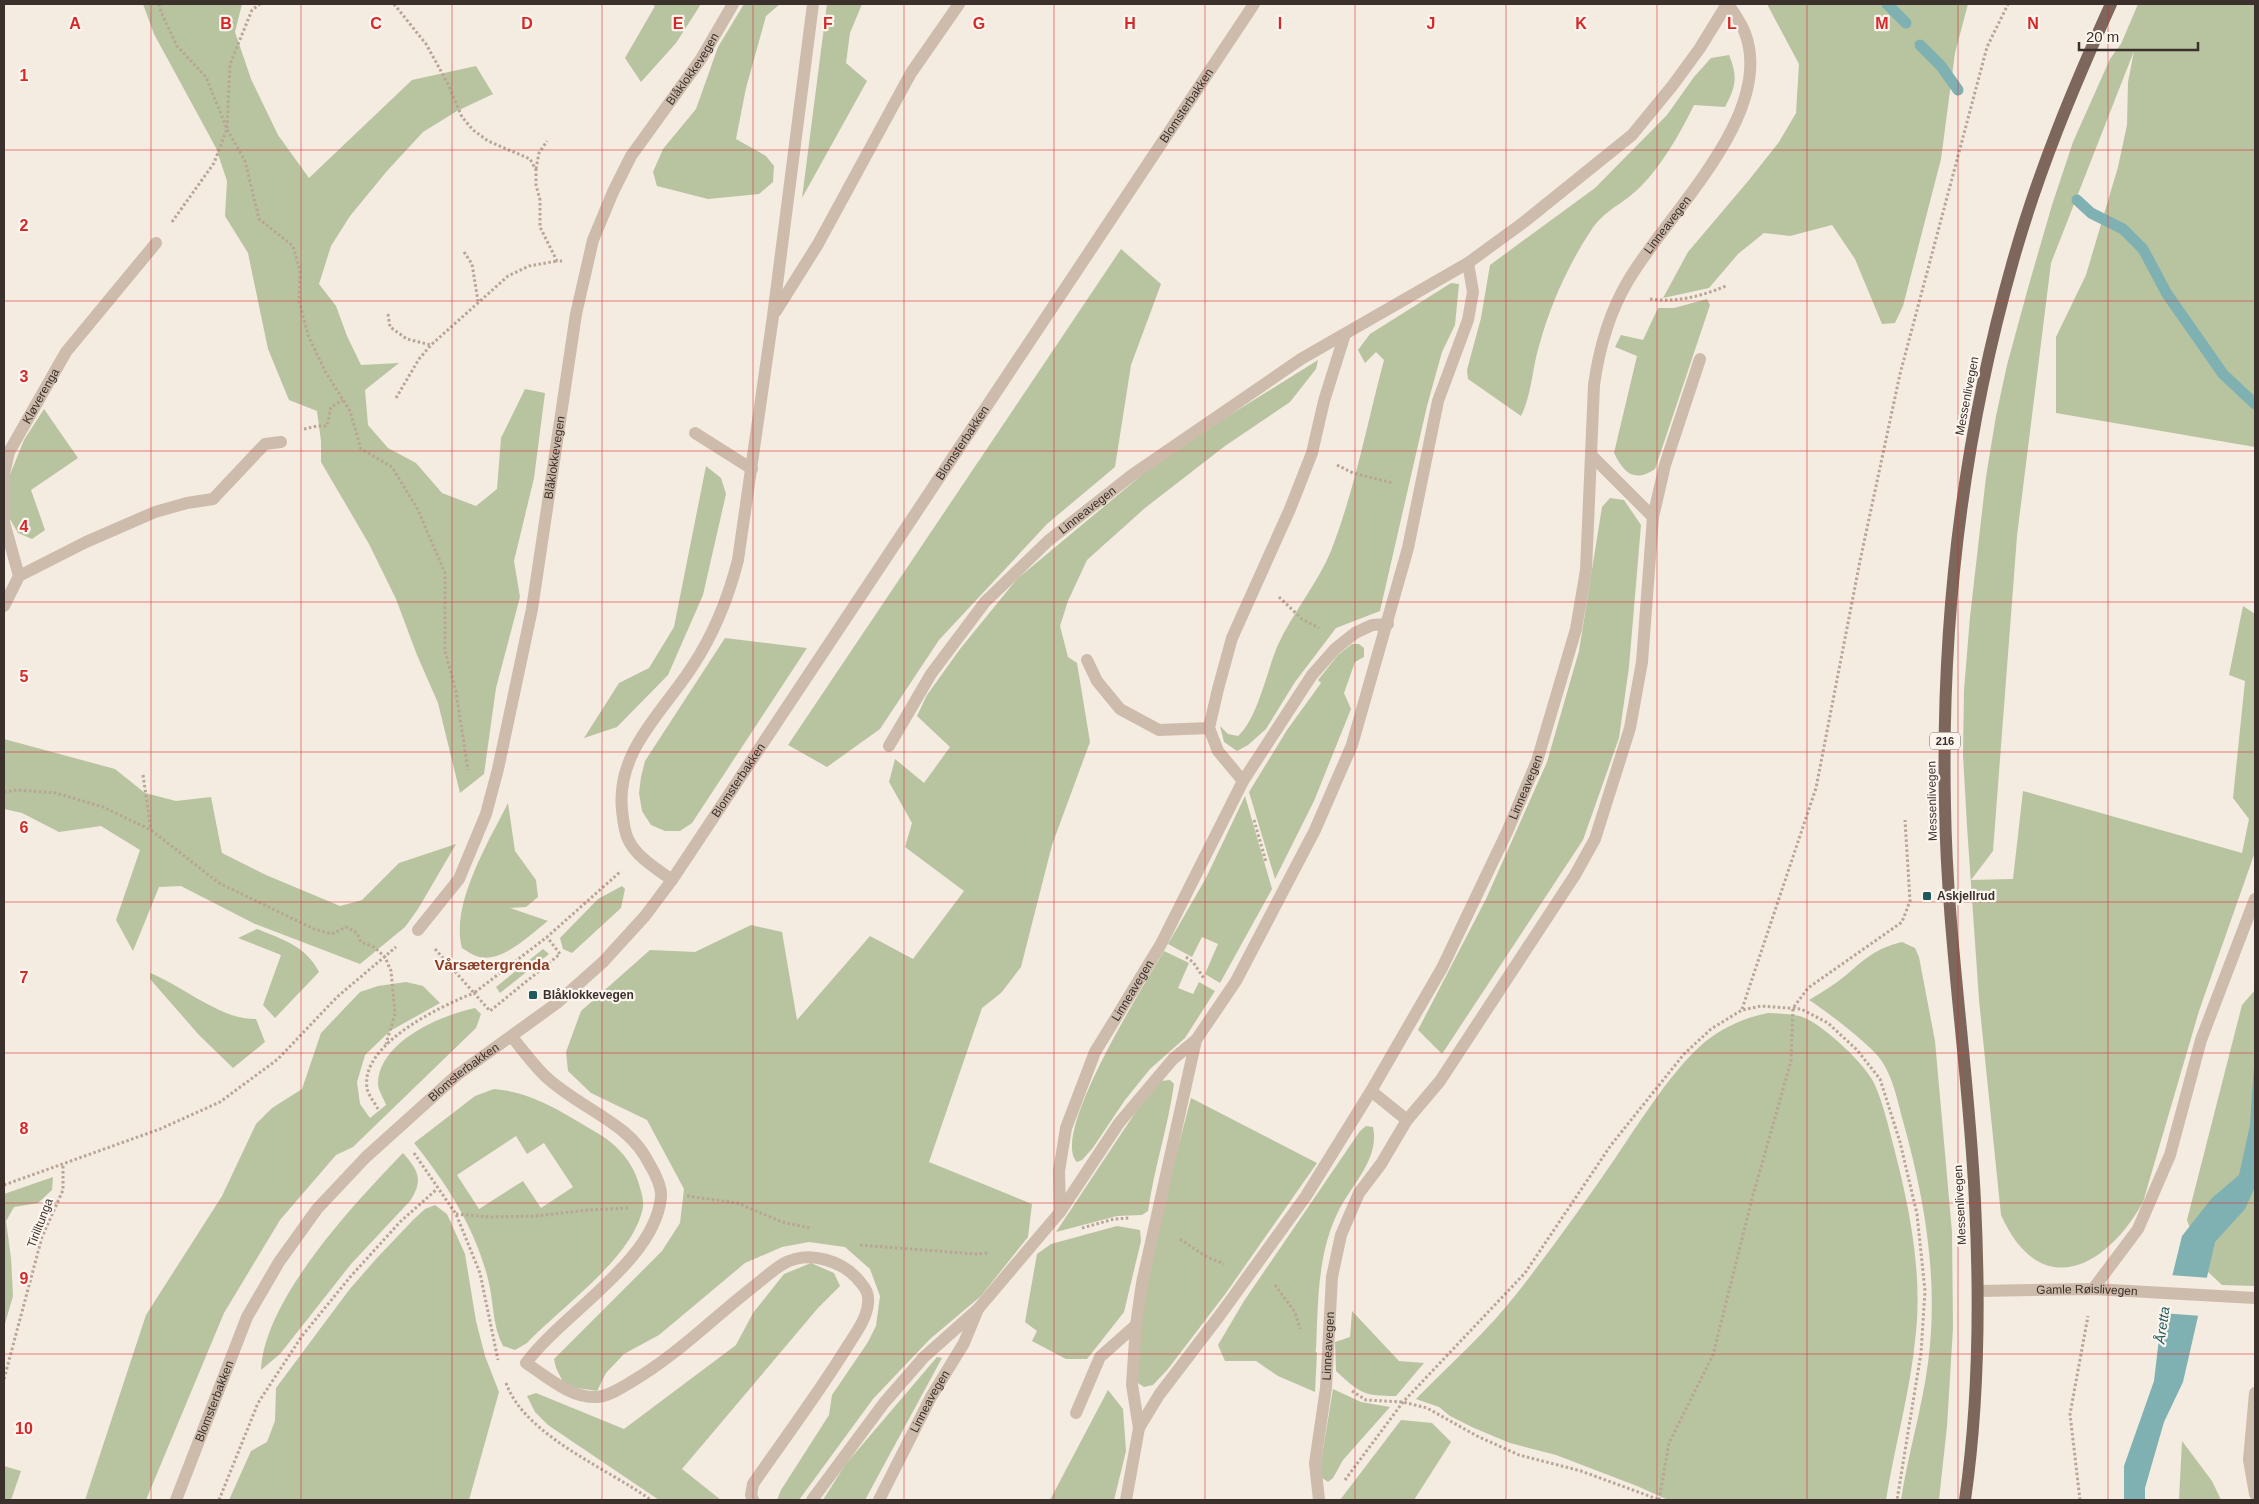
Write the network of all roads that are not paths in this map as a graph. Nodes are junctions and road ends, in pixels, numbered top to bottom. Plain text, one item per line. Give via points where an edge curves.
1 (733, 4) edge
2 (813, 4) edge
3 (959, 4) edge
4 (1254, 4) edge
5 (1727, 4) edge
6 (2111, 4) edge
7 (156, 243) road end
8 (1468, 263) junction
9 (774, 316) junction
10 (1345, 334) junction
11 (1700, 359) dead end
12 (694, 433) dead end
13 (281, 442) road end
14 (1591, 455) junction
15 (752, 469) junction
16 (1653, 517) junction
17 (19, 576) junction
18 (4, 606) edge
19 (1388, 624) junction
20 (1087, 660) dead end
21 (1209, 728) junction
22 (889, 746) dead end
23 (1243, 781) junction
24 (672, 880) junction
25 (2255, 899) edge
26 (418, 930) road end
27 (512, 1037) junction
28 (1196, 1040) junction
29 (1371, 1092) junction
30 (1407, 1120) junction
31 (1060, 1212) junction
32 (2093, 1289) junction
33 (1978, 1292) junction
34 (2255, 1298) edge
35 (978, 1309) junction
36 (1136, 1325) junction
37 (2255, 1393) edge
38 (1076, 1413) dead end
39 (1139, 1428) junction
40 (2255, 1494) edge
41 (176, 1500) edge
42 (753, 1500) edge
43 (812, 1500) edge
44 (878, 1500) edge
45 (1126, 1500) edge
46 (1319, 1500) edge
47 (1965, 1500) edge

1 - 26 street, Blåklokkevegen via 701,59 632,156 593,240 576,314 532,609 498,769 486,814 459,879
2 - 9 street
3 - 9 street via 911,72 818,244
4 - 24 street, Blomsterbakken
5 - 8 street, Linneavegen via 1700,48 1632,135
5 - 14 street, Linneavegen via 1746,34 1749,50 1750,73 1745,102 1706,172 1651,244 1627,282 1606,328 1594,385
6 - 33 main road, Messenlivegen / 216 via 2070,95 2013,259 1990,349 1960,529 1950,628 1944,808 1975,1200
7 - 17 street, Kløverenga via 66,352 9,452 4,474 4,522
8 - 10 street, Linneavegen
8 - 19 street, Linneavegen via 1473,292 1468,320 1438,401 1408,548
9 - 15 street
10 - 21 street via 1312,453 1232,638
10 - 22 street, Linneavegen via 1301,359 1140,470 1048,541 985,602 931,674
11 - 16 street, Linneavegen
12 - 15 street
13 - 17 street via 265,444 213,499 186,502 156,512
14 - 16 street
14 - 29 street, Linneavegen via 1586,570 1576,629 1537,761 1508,832 1442,968
15 - 24 street via 738,560 729,595 709,639 638,741 623,776 621,801 628,840 639,855
16 - 30 street, Linneavegen via 1642,662 1630,728 1594,839 1574,875 1440,1080
17 - 18 street
19 - 23 street, Linneavegen via 1372,625 1335,649 1312,675
19 - 28 street, Linneavegen via 1352,745 1315,830 1236,981
20 - 21 street via 1097,681 1120,708 1159,730
21 - 23 street via 1218,751
23 - 31 street, Linneavegen via 1161,944 1095,1052 1066,1128 1059,1170
24 - 27 street, Blomsterbakken via 645,916 603,962
25 - 32 street via 2201,1040 2170,1155 2138,1229
27 - 41 street, Blomsterbakken via 457,1075 366,1157 317,1209 279,1262 248,1318
27 - 42 street via 544,1076 625,1133 644,1153 654,1171 661,1196 655,1222 633,1255 603,1288 562,1323 526,1363 567,1389 597,1397 614,1392 659,1365 784,1263 821,1258 839,1263 853,1272 868,1291 865,1317 832,1371 753,1484
28 - 31 street, Linneavegen via 1173,1059 1119,1123
28 - 36 street, Linneavegen via 1142,1283
29 - 30 street
29 - 39 street, Linneavegen via 1306,1196 1159,1395
30 - 46 street, Linneavegen via 1359,1193 1341,1235 1332,1277 1326,1388 1315,1462
31 - 35 street, Linneavegen
32 - 33 street, Gamle Røislivegen
32 - 34 street, Gamle Røislivegen
33 - 47 main road, Messenlivegen / 216 via 1972,1446
35 - 43 street via 924,1357 884,1404
35 - 44 street, Linneavegen via 964,1342 931,1397
36 - 38 street via 1100,1357
36 - 39 street, Linneavegen via 1132,1386
37 - 40 street via 2249,1460
39 - 45 street, Linneavegen

